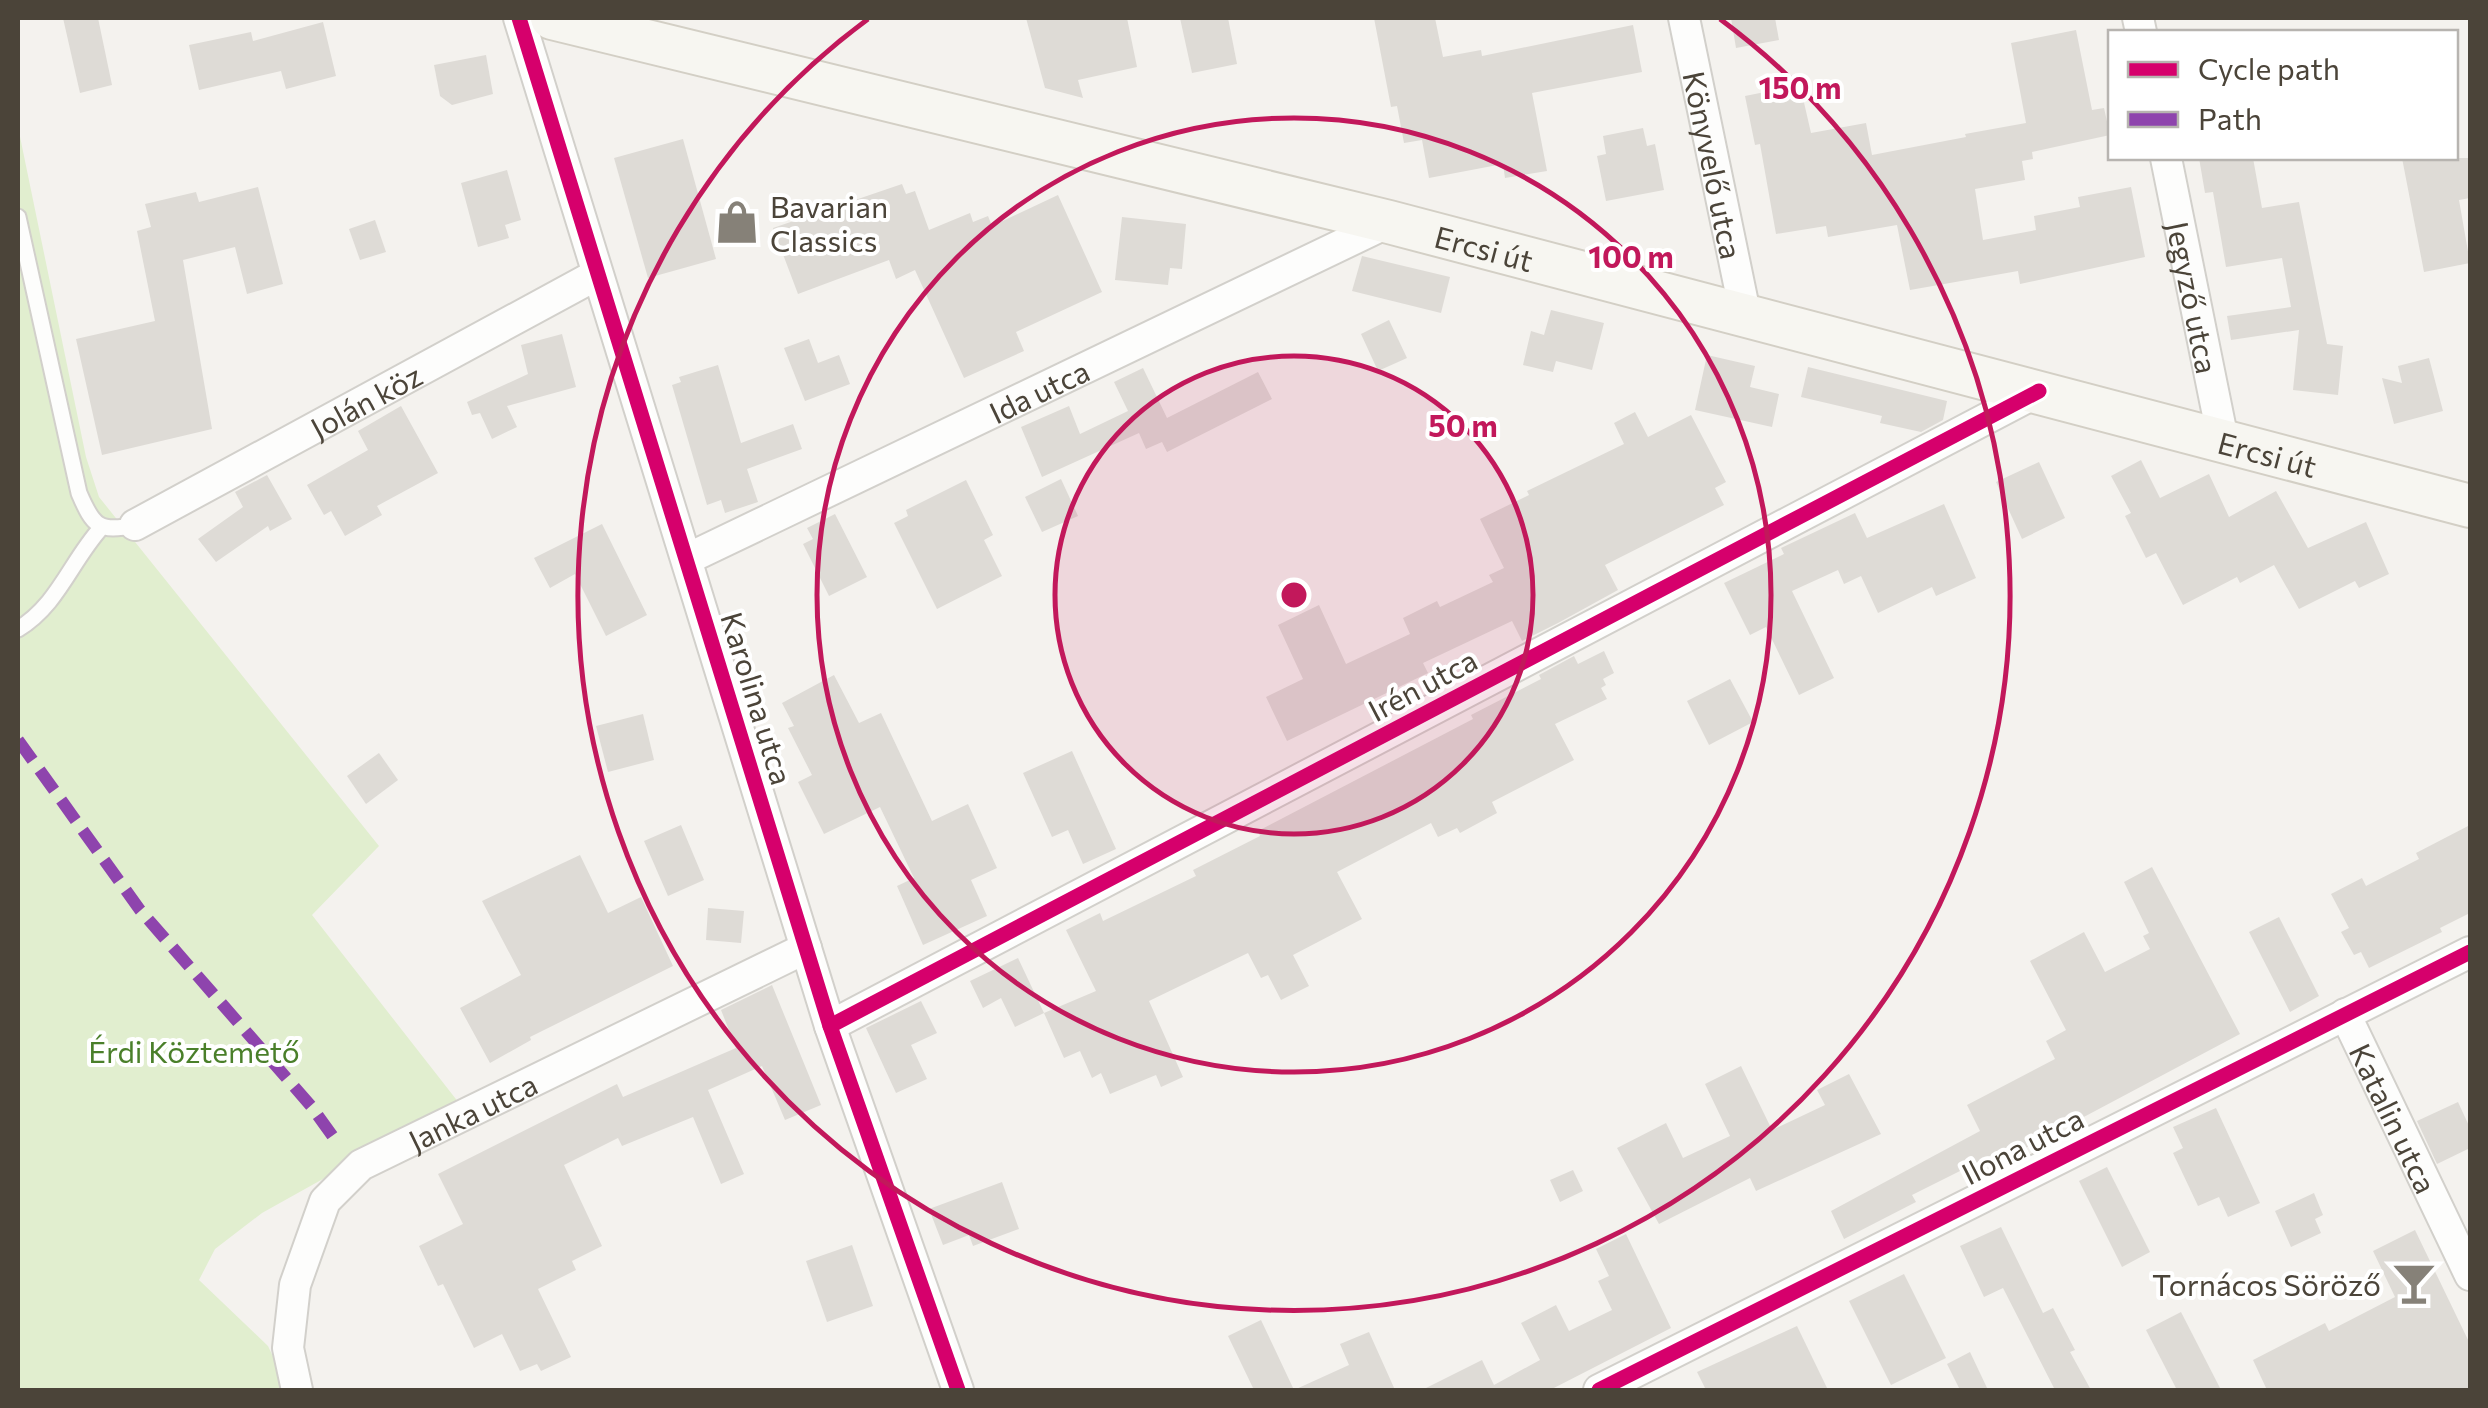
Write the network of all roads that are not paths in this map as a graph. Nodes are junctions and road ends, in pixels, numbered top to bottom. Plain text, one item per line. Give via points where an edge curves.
1 (520, 18) edge
2 (552, 18) edge
3 (1684, 18) edge
4 (2166, 160) edge
5 (18, 217) edge
6 (1389, 222) junction
7 (596, 275) junction
8 (1745, 313) junction
9 (2039, 391) junction
10 (2223, 440) junction
11 (2470, 506) edge
12 (135, 525) joint
13 (101, 528) junction
14 (687, 558) junction
15 (18, 629) edge
16 (806, 948) junction
17 (2470, 952) edge
18 (2344, 1014) junction
19 (830, 1026) junction
20 (2470, 1275) edge
21 (297, 1390) edge
22 (958, 1390) edge
23 (1600, 1390) edge

1 - 7 street, Karolina utca
2 - 6 main road, Ercsi út
3 - 8 street, Könyvelő utca
4 - 10 street, Jegyző utca
5 - 13 lane via 79,493
6 - 8 main road, Ercsi út
6 - 14 street, Ida utca
7 - 12 street, Jolán köz
7 - 14 street, Karolina utca
8 - 9 main road, Ercsi út
9 - 10 main road, Ercsi út
9 - 19 street, Irén utca
10 - 11 main road, Ercsi út
12 - 13 lane
13 - 15 lane via 60,590
14 - 16 street, Karolina utca
16 - 19 street, Karolina utca
16 - 21 street, Janka utca via 361,1164 325,1201 295,1285 288,1348
17 - 18 street, Ilona utca
18 - 20 street, Katalin utca
18 - 23 street, Ilona utca
19 - 22 street, Karolina utca

